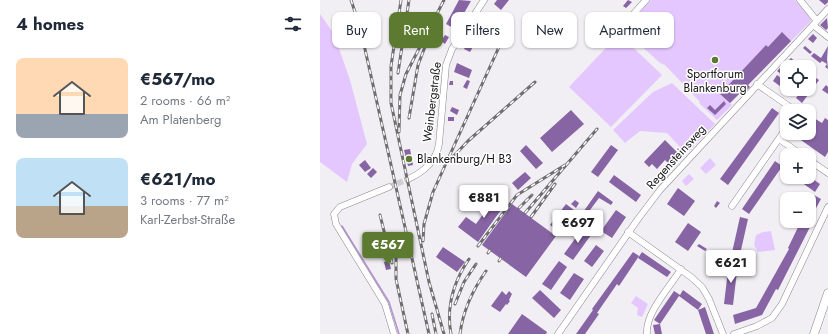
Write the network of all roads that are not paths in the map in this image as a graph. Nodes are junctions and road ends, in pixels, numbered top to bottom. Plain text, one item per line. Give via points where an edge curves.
1 (484, 0) edge
2 (646, 0) edge
3 (800, 0) edge
4 (828, 9) edge
5 (635, 12) edge
6 (815, 23) junction
7 (828, 37) edge
8 (757, 84) junction
9 (786, 104) edge
10 (779, 139) joint
11 (792, 148) edge
12 (816, 165) edge
13 (828, 173) edge
14 (408, 179) tunnel mouth
15 (389, 187) tunnel mouth
16 (732, 206) dead end
17 (828, 207) edge
18 (628, 232) junction
19 (681, 270) junction
20 (828, 293) edge
21 (394, 334) edge
22 (558, 334) edge
23 (647, 334) edge
24 (723, 334) edge
25 (734, 334) edge
26 (814, 334) edge

1 - 14 street, Weinbergstraße via 452,49 446,65 436,156 425,170
2 - 5 street
3 - 6 street
4 - 6 street, Regensteinsweg
6 - 7 street
6 - 8 street, Regensteinsweg
8 - 9 street
8 - 18 street, Regensteinsweg via 670,179
10 - 11 street
10 - 16 street
12 - 13 street
15 - 21 street via 346,204 334,214 336,224 385,304
17 - 25 street via 782,304 772,318
18 - 19 street
18 - 22 street, Regensteinsweg
19 - 23 street via 652,311
19 - 24 street via 704,290
20 - 26 main road

